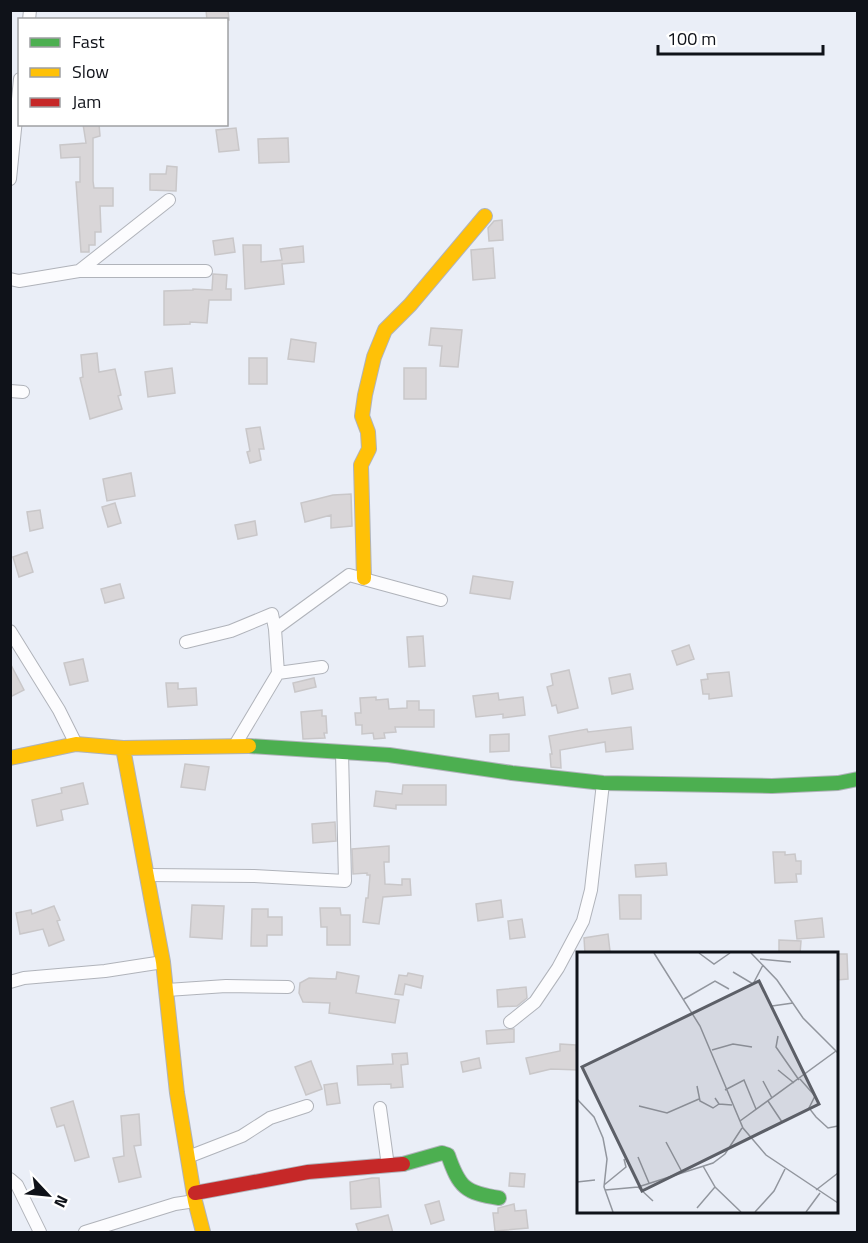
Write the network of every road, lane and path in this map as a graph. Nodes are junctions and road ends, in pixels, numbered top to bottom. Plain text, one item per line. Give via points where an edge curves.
1 (18, 99) edge
2 (10, 179) edge
3 (169, 200) dead end
4 (485, 216) dead end
5 (80, 271) junction
6 (206, 271) dead end
7 (10, 279) edge
8 (364, 578) junction
9 (441, 600) dead end
10 (275, 629) junction
11 (10, 631) edge
12 (186, 642) dead end
13 (322, 667) dead end
14 (278, 673) junction
15 (76, 744) junction
16 (235, 745) junction
17 (123, 748) junction
18 (342, 752) junction
19 (10, 758) edge
20 (858, 779) edge
21 (603, 783) junction
22 (148, 875) junction
23 (163, 962) junction
24 (10, 982) edge
25 (288, 987) dead end
26 (167, 990) junction
27 (510, 1022) dead end
28 (307, 1106) dead end
29 (380, 1108) dead end
30 (188, 1157) junction
31 (388, 1166) junction
32 (10, 1179) edge
33 (195, 1197) junction
34 (499, 1198) dead end
35 (40, 1233) edge
36 (86, 1233) edge
37 (203, 1233) edge

1 - 2 street
3 - 5 street
4 - 8 street via 385,330 374,357 362,416 369,449 361,465
5 - 6 street
5 - 7 street via 19,281
8 - 9 street
8 - 10 street via 349,575
10 - 12 street via 272,614 231,631
10 - 14 street
11 - 15 street
13 - 14 street
14 - 16 street
15 - 17 street
15 - 19 street
16 - 17 street
16 - 18 street
17 - 22 street
18 - 21 street
18 - 22 street via 345,881
20 - 21 street via 772,786
21 - 27 street via 591,890 583,921 535,1002
22 - 23 street
23 - 24 street
23 - 26 street
25 - 26 street
26 - 30 street
28 - 30 street via 270,1118 242,1136
29 - 31 street
30 - 33 street
31 - 33 street via 308,1172
31 - 34 street via 442,1153 448,1155 454,1175 464,1188 477,1195
32 - 35 street via 17,1185
33 - 36 street
33 - 37 street

